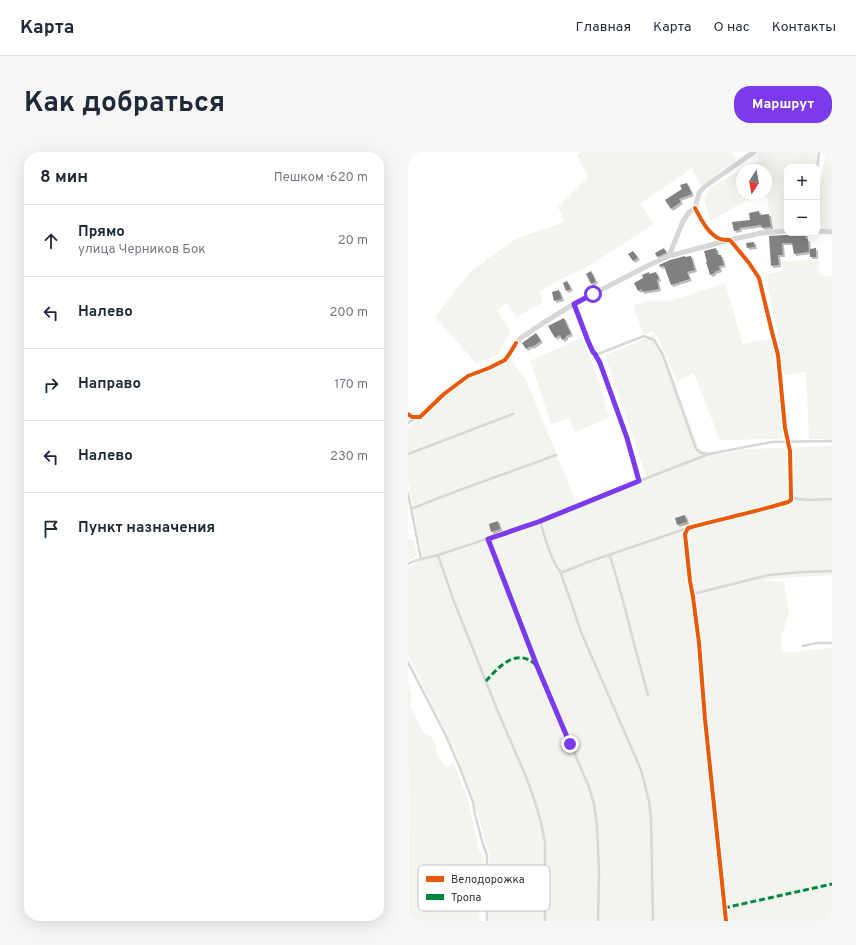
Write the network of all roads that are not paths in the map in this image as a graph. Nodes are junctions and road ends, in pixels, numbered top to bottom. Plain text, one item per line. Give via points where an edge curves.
1 (754, 152) edge
2 (819, 152) edge
3 (818, 164) edge
4 (695, 208) junction
5 (820, 231) edge
6 (784, 232) edge
7 (832, 232) edge
8 (730, 240) junction
9 (669, 256) junction
10 (574, 304) junction
11 (595, 354) junction
12 (408, 414) edge
13 (513, 414) dead end
14 (420, 417) junction
15 (408, 423) edge
16 (832, 441) edge
17 (788, 442) junction
18 (408, 454) edge
19 (709, 454) junction
20 (556, 455) dead end
21 (639, 481) junction
22 (408, 493) edge
23 (791, 497) junction
24 (832, 499) edge
25 (411, 509) junction
26 (540, 522) junction
27 (688, 528) junction
28 (488, 539) junction
29 (609, 555) junction
30 (438, 556) junction
31 (421, 559) junction
32 (408, 564) edge
33 (832, 571) edge
34 (560, 573) junction
35 (692, 594) junction
36 (832, 643) edge
37 (803, 646) dead end
38 (408, 662) edge
39 (648, 695) dead end
40 (487, 865) edge
41 (545, 865) edge
42 (598, 921) edge
43 (653, 921) edge
44 (726, 921) edge

1 - 4 street via 704,188 699,193
2 - 3 lane
4 - 8 street via 714,235
4 - 9 street via 684,221
5 - 7 street
6 - 8 street via 761,233
8 - 9 street
8 - 17 street via 759,278 778,355
9 - 10 street
10 - 11 lane
10 - 14 street via 521,338 505,360 468,376
11 - 19 lane via 644,336 654,340 663,355 696,449
11 - 21 lane via 627,438
12 - 14 street
13 - 18 lane
14 - 15 lane
16 - 17 lane
17 - 19 lane via 772,442
17 - 23 street
19 - 21 lane
20 - 25 lane
21 - 26 lane
22 - 25 lane
23 - 24 lane via 810,500
23 - 27 street via 788,502
25 - 31 lane
26 - 28 lane
26 - 34 lane via 552,559
27 - 29 lane
27 - 35 street via 685,534
28 - 30 lane
28 - 42 lane via 594,804 599,871
29 - 34 lane
29 - 39 lane
30 - 31 lane
30 - 41 lane via 535,802 545,843
31 - 32 lane
33 - 35 lane via 769,576
34 - 43 lane via 581,632 641,770 651,818
35 - 44 street
36 - 37 lane
38 - 40 lane via 460,768 473,802 487,855

